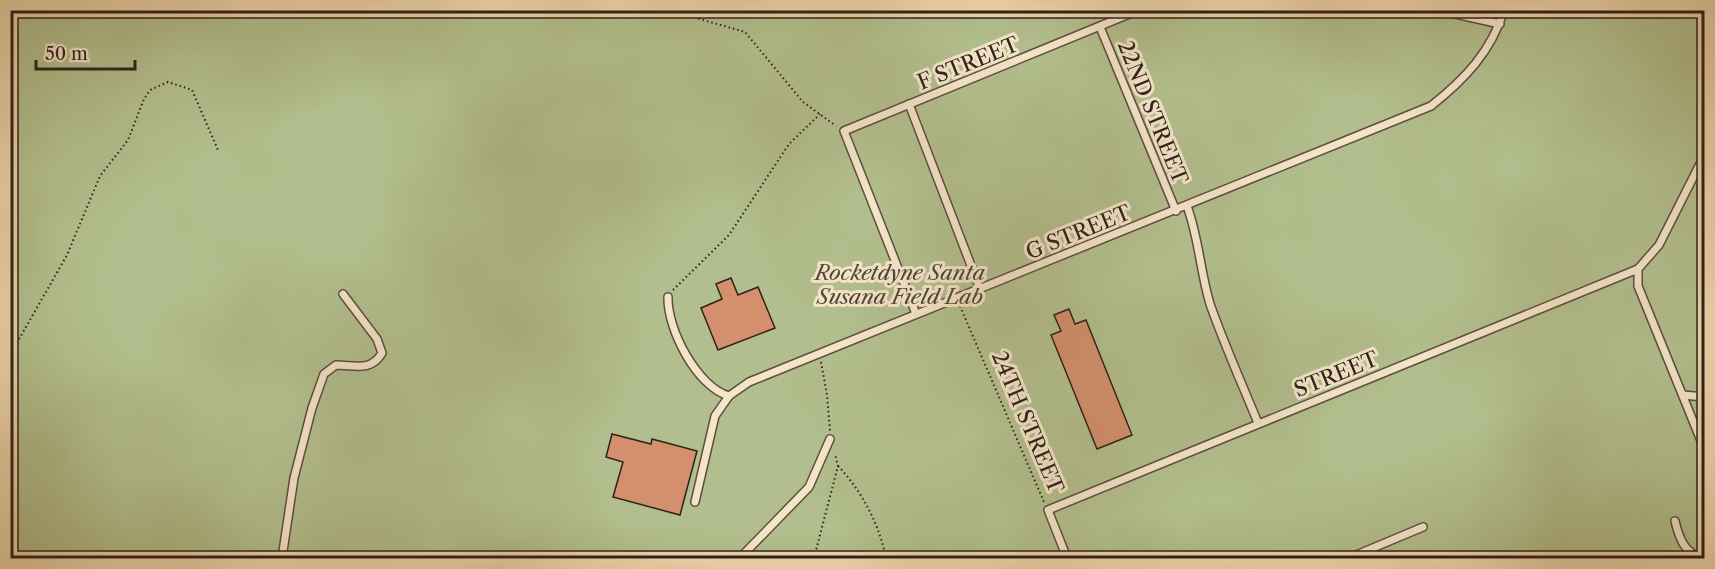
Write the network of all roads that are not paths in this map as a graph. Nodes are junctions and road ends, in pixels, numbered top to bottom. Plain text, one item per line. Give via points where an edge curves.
1 (1139, 10) edge
2 (1438, 10) edge
3 (1504, 10) edge
4 (1500, 24) junction
5 (1100, 27) junction
6 (909, 104) junction
7 (1704, 156) edge
8 (1695, 174) junction
9 (1704, 176) edge
10 (1187, 206) junction
11 (1176, 211) junction
12 (1638, 269) junction
13 (980, 289) junction
14 (343, 294) dead end
15 (668, 297) road end
16 (916, 315) junction
17 (1683, 394) junction
18 (729, 396) junction
19 (1704, 397) edge
20 (1258, 423) junction
21 (830, 439) road end
22 (1704, 447) edge
23 (695, 502) dead end
24 (1048, 510) joint
25 (1675, 521) dead end
26 (1423, 527) dead end
27 (282, 558) edge
28 (740, 558) edge
29 (1067, 558) edge
30 (1349, 558) edge
31 (1704, 558) edge

1 - 5 lane, F STREET
2 - 4 lane
3 - 4 lane, G STREET
4 - 10 lane, G STREET via 1482,58 1459,84 1431,106
5 - 6 lane, F STREET
5 - 11 lane, 22ND STREET
6 - 13 lane
6 - 16 lane, F STREET via 844,131
7 - 8 lane
8 - 9 lane
8 - 12 lane via 1659,244
10 - 11 lane, G STREET
10 - 20 lane, 22ND STREET via 1211,305
11 - 13 lane, G STREET
12 - 17 lane via 1638,286
12 - 20 lane, STREET
13 - 16 lane, G STREET
14 - 27 lane via 377,339 382,353 376,363 366,367 336,365 324,374 294,478
15 - 18 lane via 667,312 687,358 717,393
16 - 18 lane, G STREET via 749,382
17 - 19 lane
17 - 22 lane
18 - 23 lane, G STREET via 715,416
20 - 24 lane, STREET
21 - 28 lane via 809,487
24 - 29 lane, 24TH STREET
25 - 31 lane via 1679,540 1689,551
26 - 30 lane

